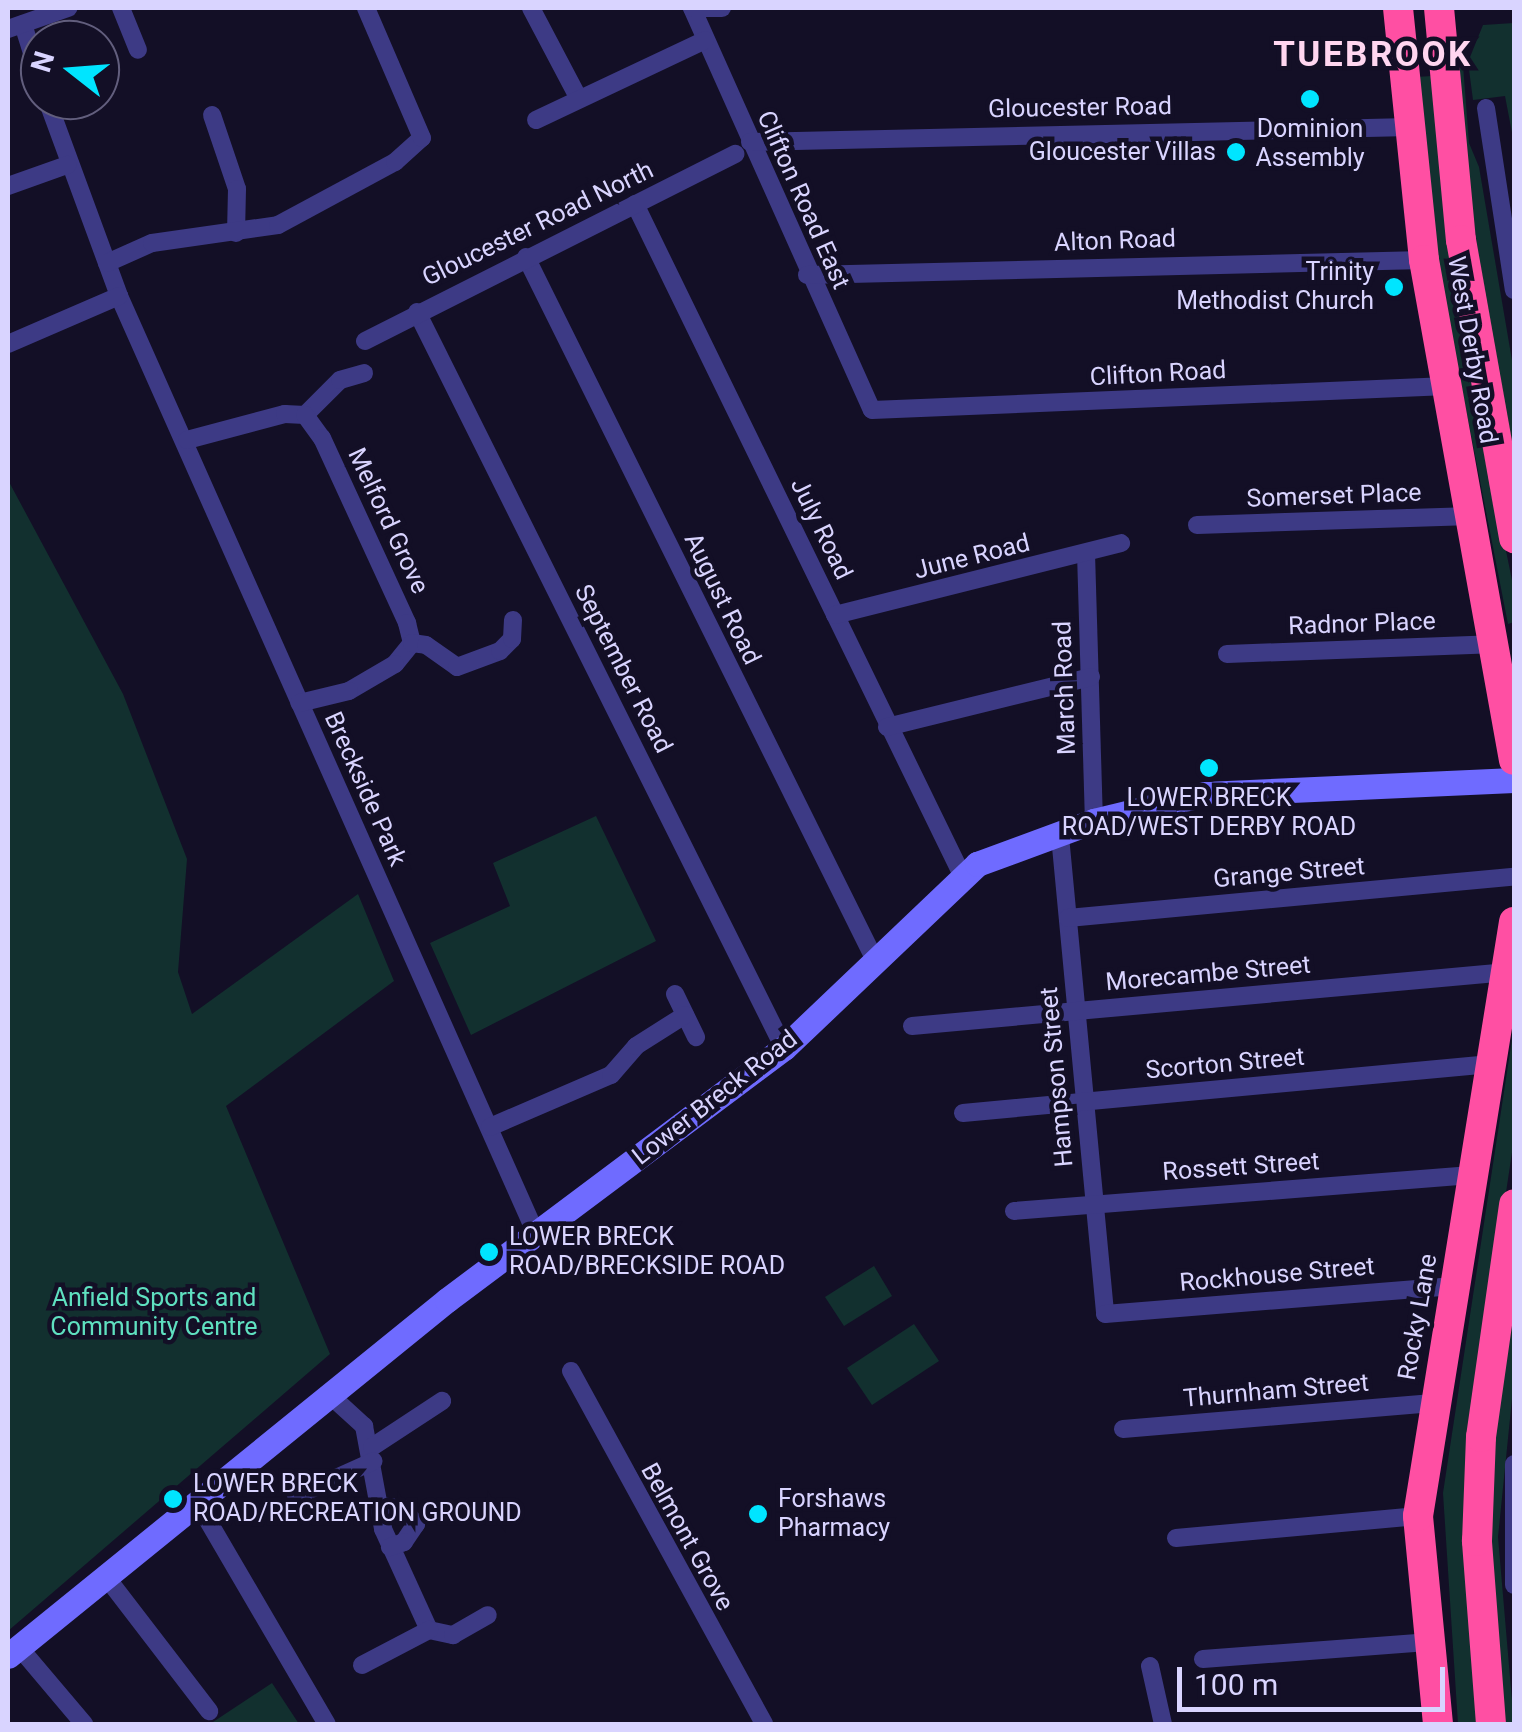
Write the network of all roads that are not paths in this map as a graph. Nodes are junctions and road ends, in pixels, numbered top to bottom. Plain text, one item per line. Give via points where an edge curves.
1 (68, 8) edge
2 (121, 8) edge
3 (366, 8) edge
4 (531, 8) edge
5 (692, 8) edge
6 (722, 8) edge
7 (1398, 8) edge
8 (1439, 8) edge
9 (15, 27) edge
10 (705, 40) junction
11 (138, 50) dead end
12 (579, 99) junction
13 (1486, 108) dead end
14 (212, 114) dead end
15 (53, 120) edge
16 (536, 120) dead end
17 (1410, 127) junction
18 (750, 142) junction
19 (734, 154) dead end
20 (67, 164) junction
21 (8, 186) edge
22 (635, 204) junction
23 (236, 233) junction
24 (526, 257) junction
25 (1424, 260) junction
26 (106, 263) junction
27 (808, 275) junction
28 (1514, 290) edge
29 (119, 296) junction
30 (417, 312) junction
31 (365, 341) dead end
32 (8, 344) edge
33 (364, 372) dead end
34 (1447, 386) junction
35 (872, 410) joint
36 (306, 415) junction
37 (187, 440) junction
38 (1472, 516) junction
39 (1198, 525) dead end
40 (1514, 538) edge
41 (1121, 543) dead end
42 (1086, 553) junction
43 (835, 616) junction
44 (513, 620) dead end
45 (412, 644) junction
46 (1498, 644) junction
47 (1227, 654) dead end
48 (1091, 677) junction
49 (299, 703) junction
50 (887, 727) junction
51 (1514, 760) edge
52 (1514, 780) edge
53 (1094, 822) junction
54 (1060, 836) junction
55 (962, 875) junction
56 (1514, 877) edge
57 (1068, 918) junction
58 (1514, 922) edge
59 (876, 962) junction
60 (1508, 972) junction
61 (675, 994) dead end
62 (1076, 1011) junction
63 (685, 1016) junction
64 (912, 1026) dead end
65 (696, 1037) dead end
66 (784, 1048) junction
67 (1490, 1064) junction
68 (1084, 1101) junction
69 (964, 1113) dead end
70 (490, 1127) junction
71 (1472, 1175) junction
72 (1094, 1203) junction
73 (1514, 1204) edge
74 (1014, 1211) dead end
75 (536, 1234) junction
76 (1454, 1286) junction
77 (1105, 1314) joint
78 (571, 1371) dead end
79 (331, 1396) junction
80 (442, 1401) dead end
81 (1433, 1403) junction
82 (1122, 1429) dead end
83 (373, 1454) junction
84 (1514, 1464) edge
85 (296, 1496) dead end
86 (380, 1506) junction
87 (200, 1507) junction
88 (1418, 1516) junction
89 (1176, 1538) dead end
90 (390, 1547) junction
91 (107, 1578) junction
92 (1514, 1585) edge
93 (488, 1615) dead end
94 (429, 1630) junction
95 (1427, 1642) junction
96 (13, 1652) edge
97 (1203, 1659) dead end
98 (362, 1665) dead end
99 (1150, 1666) dead end
100 (209, 1711) dead end
101 (84, 1724) edge
102 (326, 1724) edge
103 (764, 1724) edge
104 (1160, 1724) edge
105 (1438, 1724) edge
106 (1492, 1724) edge

1 - 9 street
2 - 11 street
3 - 23 street via 422,138 394,162 278,225
4 - 12 street
5 - 6 street
5 - 10 street, Clifton Road East
7 - 17 highway, West Derby Road
8 - 40 highway, West Derby Road via 1461,240
10 - 12 street
10 - 18 street, Clifton Road East
12 - 16 street
13 - 28 street
14 - 23 street via 237,190
15 - 20 street, Breckside Park
17 - 18 street, Gloucester Road
17 - 25 highway, West Derby Road
18 - 27 street, Clifton Road East
19 - 22 street, Gloucester Road North
20 - 21 street
20 - 26 street, Breckside Park
22 - 24 street, Gloucester Road North
22 - 43 street, July Road
23 - 26 street via 152,242
24 - 30 street, Gloucester Road North
24 - 59 street, August Road
25 - 27 street, Alton Road
25 - 34 highway, West Derby Road
26 - 29 street, Breckside Park
27 - 35 street, Clifton Road East
29 - 32 street
29 - 37 street, Breckside Park
30 - 31 street, Gloucester Road North
30 - 66 street, September Road
33 - 36 street via 340,380
34 - 35 street, Clifton Road
34 - 38 highway, West Derby Road
36 - 37 street via 285,414
36 - 45 street, Melford Grove
37 - 49 street, Breckside Park
38 - 39 street, Somerset Place
38 - 46 highway, West Derby Road
41 - 42 street, June Road
42 - 43 street, June Road
42 - 48 street, March Road
43 - 50 street, July Road
44 - 45 street via 512,639 500,651 457,667 426,644
45 - 49 street via 394,664 350,691
46 - 47 street, Radnor Place
46 - 51 highway, West Derby Road
48 - 50 street
48 - 53 street, March Road
49 - 70 street, Breckside Park
50 - 55 street, July Road
52 - 53 street, Lower Breck Road via 1204,794
53 - 54 street, Lower Breck Road
54 - 55 street, Lower Breck Road
54 - 57 street, Hampson Street
55 - 59 street, Lower Breck Road
56 - 57 street, Grange Street
57 - 62 street, Hampson Street
58 - 60 highway, Rocky Lane
59 - 66 street, Lower Breck Road
60 - 62 street, Morecambe Street
60 - 67 highway, Rocky Lane
61 - 63 street
62 - 64 street, Morecambe Street
62 - 68 street, Hampson Street
63 - 65 street
63 - 70 street via 636,1046 610,1075
66 - 75 street, Lower Breck Road
67 - 68 street, Scorton Street
67 - 71 highway, Rocky Lane
68 - 69 street, Scorton Street
68 - 72 street, Hampson Street
70 - 75 street, Breckside Park
71 - 72 street, Rossett Street
71 - 76 highway, Rocky Lane
72 - 74 street, Rossett Street
72 - 77 street, Hampson Street
73 - 106 highway via 1481,1437 1477,1540
75 - 79 street, Lower Breck Road
76 - 77 street, Rockhouse Street
76 - 81 highway, Rocky Lane
78 - 103 street, Belmont Grove
79 - 83 street via 364,1426
79 - 87 street, Lower Breck Road
80 - 83 street
81 - 82 street, Thurnham Street
81 - 88 highway, Rocky Lane
83 - 85 street
83 - 86 street
84 - 92 street
86 - 90 street
86 - 90 street via 402,1509 416,1524 404,1542
87 - 91 street, Lower Breck Road
87 - 102 street
88 - 89 street
88 - 95 highway, Rocky Lane
90 - 94 street
91 - 96 street, Lower Breck Road
91 - 100 street
93 - 94 street via 453,1635
94 - 98 street
95 - 97 street
95 - 105 highway, Rocky Lane
96 - 101 street
99 - 104 street

